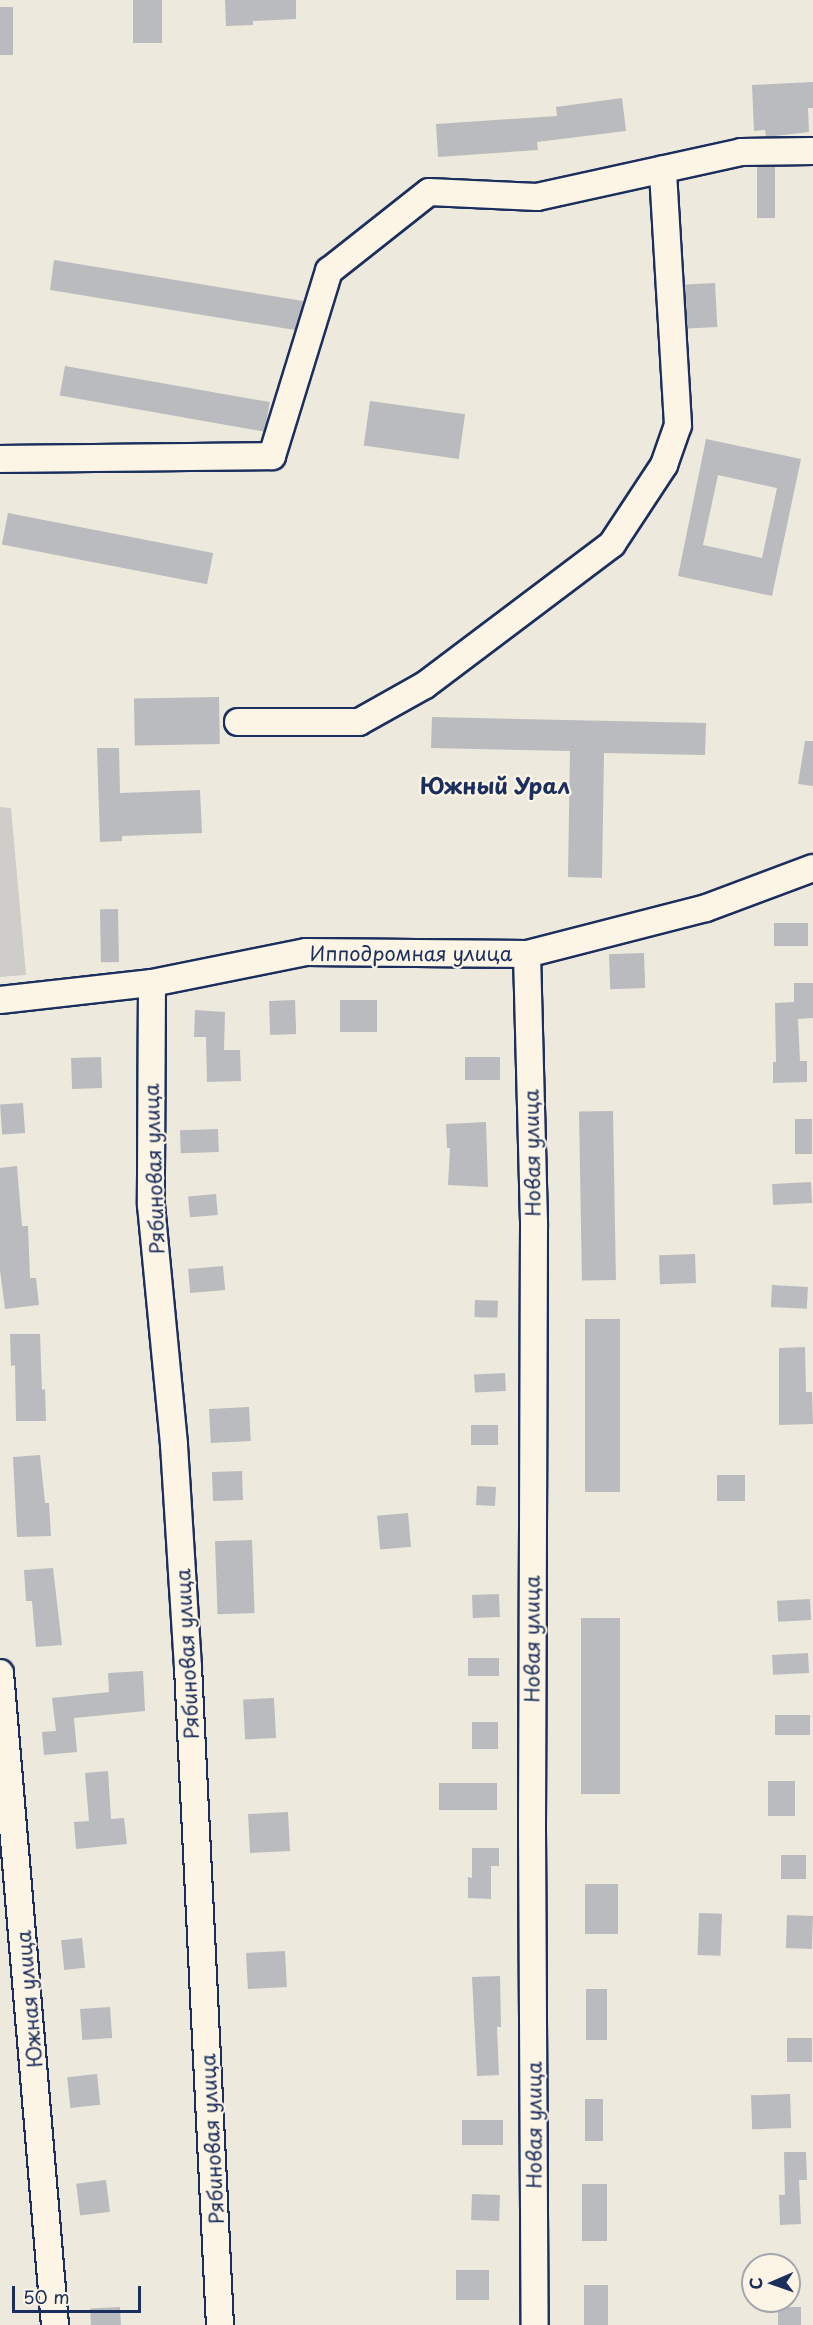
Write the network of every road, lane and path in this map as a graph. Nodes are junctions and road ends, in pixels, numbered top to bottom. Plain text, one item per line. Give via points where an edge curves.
1 (813, 151) edge
2 (663, 169) junction
3 (0, 459) edge
4 (238, 722) dead end
5 (813, 868) edge
6 (527, 954) junction
7 (152, 983) junction
8 (0, 1000) edge
9 (0, 1673) edge
10 (8, 1840) edge
11 (55, 2325) edge
12 (220, 2325) edge
13 (535, 2325) edge

1 - 2 street via 741,152
2 - 3 street via 537,196 429,192 329,271 272,456
2 - 4 street via 678,425 664,465 612,544 425,685 359,722
5 - 6 street, Ипподромная улица via 706,908
6 - 7 street, Ипподромная улица via 306,952
6 - 13 street, Новая улица via 534,1226
7 - 8 street, Ипподромная улица
7 - 12 street, Рябиновая улица via 151,1204 174,1445 188,1666
9 - 10 street, Южная улица
10 - 11 street, Южная улица

